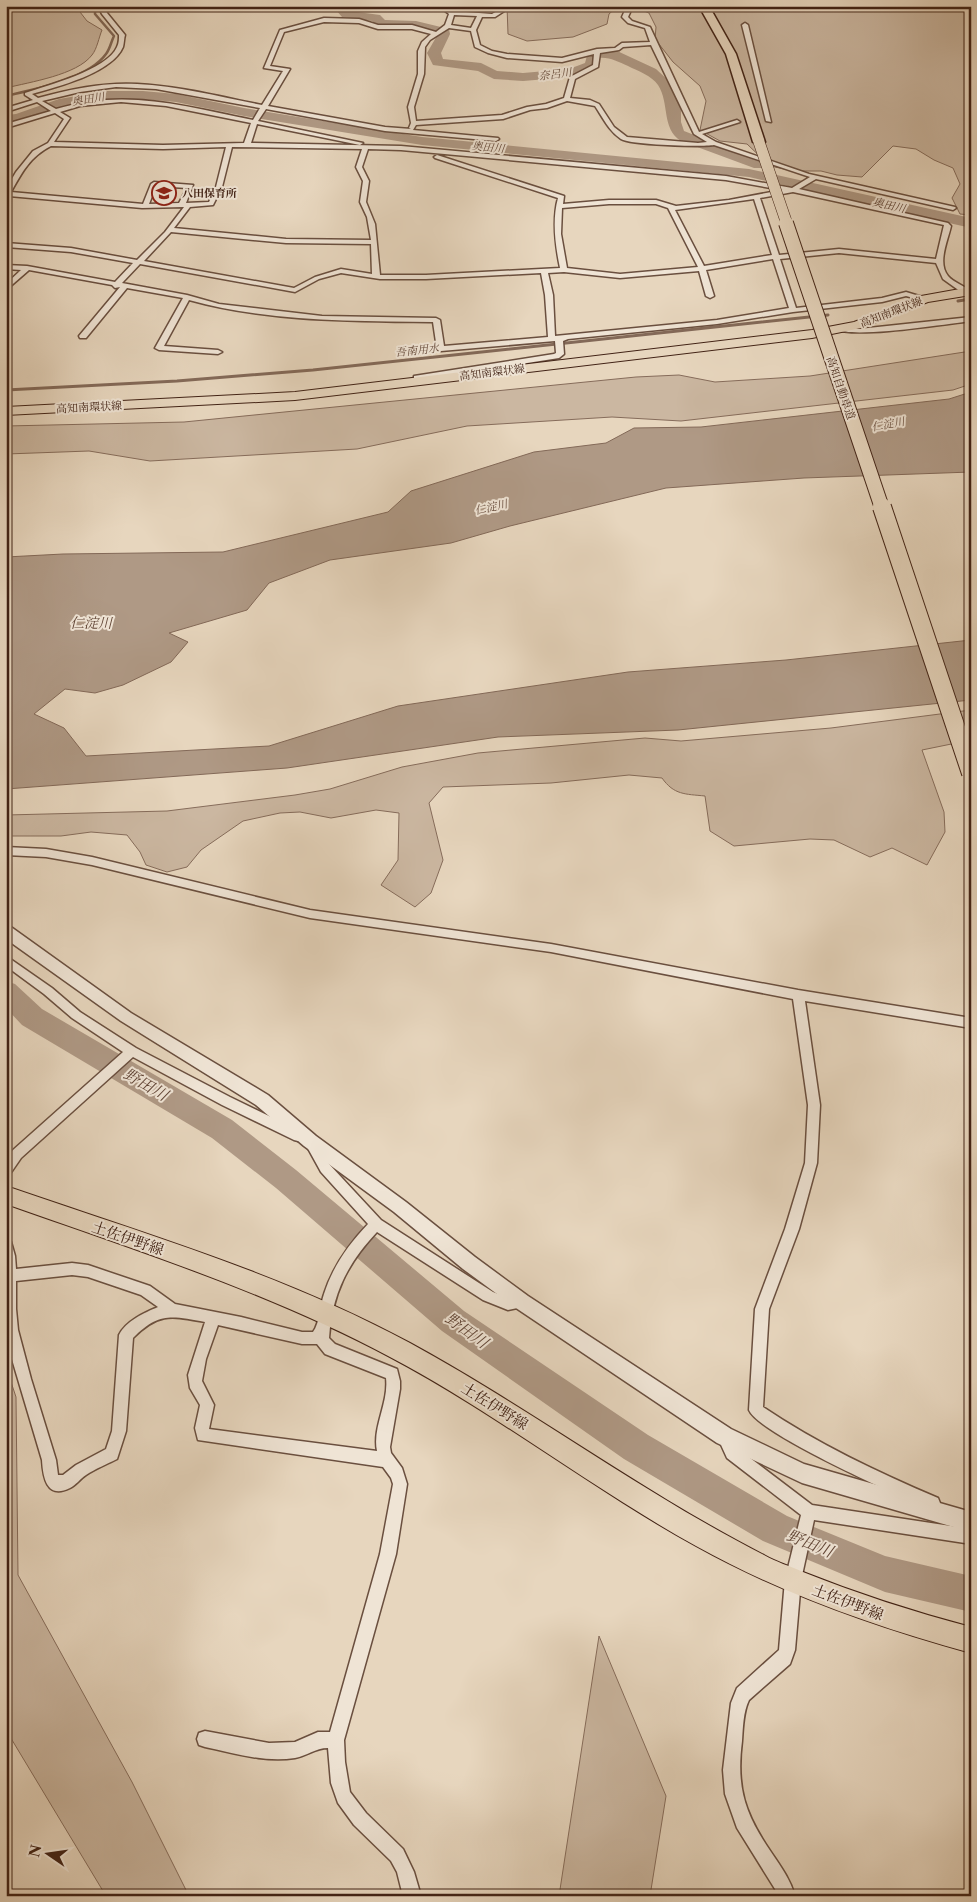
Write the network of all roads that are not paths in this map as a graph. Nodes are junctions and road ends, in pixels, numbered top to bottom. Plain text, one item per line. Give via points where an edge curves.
1 (101, 6) edge
2 (441, 6) edge
3 (510, 6) edge
4 (630, 6) edge
5 (704, 6) edge
6 (452, 13) junction
7 (480, 15) junction
8 (745, 25) dead end
9 (448, 27) junction
10 (473, 30) junction
11 (438, 33) junction
12 (653, 43) junction
13 (598, 54) junction
14 (567, 99) junction
15 (40, 101) junction
16 (263, 108) junction
17 (6, 110) edge
18 (57, 111) junction
19 (769, 121) dead end
20 (254, 122) junction
21 (737, 122) tunnel mouth
22 (414, 124) junction
23 (6, 126) edge
24 (409, 134) junction
25 (697, 134) junction
26 (496, 139) dead end
27 (714, 142) junction
28 (50, 144) junction
29 (246, 145) junction
30 (229, 146) junction
31 (402, 146) junction
32 (365, 148) junction
33 (387, 148) junction
34 (762, 164) dead end
35 (779, 164) junction
36 (815, 177) junction
37 (793, 190) junction
38 (7, 195) edge
39 (757, 198) junction
40 (185, 204) junction
41 (145, 206) junction
42 (558, 206) junction
43 (672, 208) junction
44 (953, 208) dead end
45 (169, 230) junction
46 (374, 242) junction
47 (6, 245) edge
48 (775, 257) junction
49 (939, 261) junction
50 (140, 262) junction
51 (6, 267) edge
52 (27, 268) junction
53 (702, 268) junction
54 (564, 270) junction
55 (544, 272) junction
56 (376, 276) junction
57 (115, 286) junction
58 (124, 287) junction
59 (6, 288) edge
60 (969, 292) edge
61 (710, 296) dead end
62 (187, 297) junction
63 (925, 299) junction
64 (793, 310) junction
65 (971, 319) edge
66 (840, 329) junction
67 (83, 336) dead end
68 (557, 339) junction
69 (218, 352) dead end
70 (340, 391) junction
71 (6, 411) edge
72 (971, 773) edge
73 (6, 850) edge
74 (6, 932) edge
75 (6, 960) edge
76 (798, 995) junction
77 (971, 1023) edge
78 (128, 1055) junction
79 (310, 1141) junction
80 (6, 1170) edge
81 (6, 1195) edge
82 (376, 1224) junction
83 (6, 1246) edge
84 (10, 1276) junction
85 (522, 1302) junction
86 (172, 1310) junction
87 (213, 1318) junction
88 (324, 1320) junction
89 (724, 1436) junction
90 (387, 1460) junction
91 (809, 1512) junction
92 (971, 1514) edge
93 (971, 1522) edge
94 (971, 1533) edge
95 (794, 1572) junction
96 (971, 1640) edge
97 (205, 1739) dead end
98 (336, 1740) junction
99 (412, 1896) edge
100 (786, 1896) edge

1 - 15 street via 122,35 121,47 112,58 96,68 27,94
2 - 6 street
3 - 7 street via 493,16
4 - 12 street via 625,17 630,22 647,26
5 - 72 highway, 高知自動車道, bridge via 731,54
6 - 7 street
6 - 9 street
7 - 10 street
8 - 19 street
9 - 10 street
9 - 11 street
10 - 13 street via 477,46 507,56 562,60
11 - 16 street via 412,27 378,27 360,21 324,20 282,31 267,68 287,69
11 - 22 street via 422,48 422,72 411,112
12 - 13 street via 622,46
12 - 25 street
13 - 14 street via 596,66 572,78
14 - 22 street via 504,117
14 - 27 street via 597,105 612,128 625,139 698,145
15 - 16 street via 92,87 129,84
15 - 17 street
15 - 18 street
16 - 20 street
16 - 24 street
18 - 20 street via 79,104 121,100 166,104
18 - 23 street
18 - 28 street via 67,118
20 - 29 street
20 - 33 street
21 - 25 street
22 - 24 street
24 - 26 street
24 - 31 street
25 - 27 street
27 - 35 street
28 - 30 street
28 - 38 street via 35,152 18,173
29 - 30 street
29 - 32 street
30 - 40 street via 219,187 210,204
31 - 33 street
31 - 37 street via 701,175
31 - 42 street via 554,193 562,197
32 - 33 street
32 - 46 street via 359,167 366,181 361,196 362,206 372,224
34 - 35 street
35 - 36 street
36 - 37 street
36 - 44 street
37 - 39 street
37 - 49 street via 946,224
38 - 41 street
39 - 43 street
39 - 48 street
40 - 41 street
40 - 41 street via 191,186 154,184
40 - 45 street
42 - 43 street via 656,202
42 - 54 street via 557,227
43 - 53 street
45 - 46 street via 286,241
45 - 50 street
46 - 56 street
47 - 50 street via 72,250
48 - 49 street via 857,251
48 - 53 street
48 - 64 street
49 - 60 street via 941,274 946,280
50 - 56 street via 294,290 326,274 341,272
50 - 57 street
51 - 52 street
52 - 57 street
52 - 59 street
53 - 54 street via 620,276
53 - 61 street
54 - 55 street
55 - 56 street
55 - 68 street
57 - 58 street
58 - 62 street
58 - 67 street
60 - 63 main road, 高知南環状線
62 - 68 street via 219,306 322,318 436,320 441,349
62 - 69 street via 159,348
63 - 64 street via 906,294 882,300
63 - 66 main road, 高知南環状線
64 - 68 street via 717,322
65 - 66 street via 859,331
66 - 70 main road, 高知南環状線
68 - 70 street via 560,354
70 - 71 main road, 高知南環状線
73 - 76 street via 92,861 310,914 551,948
74 - 79 street via 126,1017 262,1100
75 - 78 street
76 - 77 street
76 - 92 street via 814,1105 811,1164 792,1229 762,1309 756,1410 781,1428 861,1472 940,1506
78 - 79 street
78 - 80 street via 17,1154
79 - 82 street via 325,1168
79 - 85 street
81 - 88 main road, 土佐伊野線 via 274,1290
82 - 85 street via 488,1296 508,1304
82 - 88 street via 351,1252 337,1278
83 - 84 street
84 - 86 street via 72,1269 88,1272 145,1290
84 - 86 street via 11,1329 54,1483 66,1482 112,1454 119,1430 126,1335 143,1320
85 - 89 street
86 - 87 street
87 - 88 street via 302,1338 319,1335
87 - 90 street via 194,1380 207,1406 201,1431 203,1435
88 - 90 street via 322,1340 330,1349 392,1374 394,1385 383,1441
88 - 95 main road, 土佐伊野線 via 400,1350 487,1399 703,1537 751,1562
89 - 91 street via 732,1453
89 - 93 street via 802,1473
90 - 98 street via 399,1474 400,1484 389,1546
91 - 94 street via 965,1536
91 - 95 street
95 - 96 main road, 土佐伊野線 via 875,1613
95 - 100 street via 791,1620 784,1658 743,1694 739,1703 732,1779 744,1824 783,1885
97 - 98 street via 268,1751 296,1750 318,1740
98 - 99 street via 337,1770 344,1797 368,1828 395,1851 408,1878

